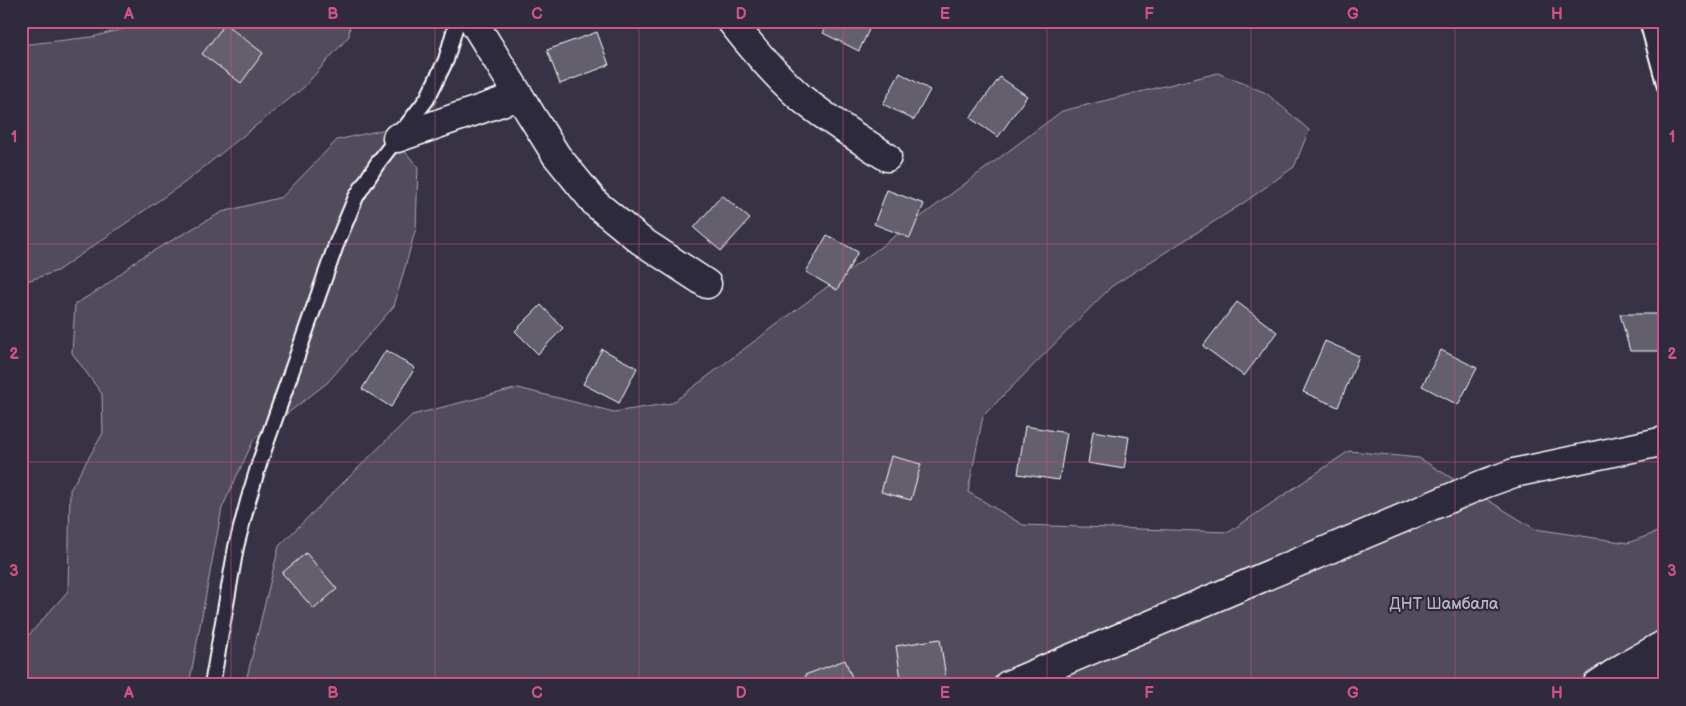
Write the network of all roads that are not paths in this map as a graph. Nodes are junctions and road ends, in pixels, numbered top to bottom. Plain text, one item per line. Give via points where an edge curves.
1 (457, 21) edge
2 (473, 21) edge
3 (731, 21) edge
4 (1647, 21) edge
5 (1665, 86) edge
6 (519, 96) junction
7 (397, 138) junction
8 (887, 157) dead end
9 (707, 284) dead end
10 (1665, 441) edge
11 (1665, 644) edge
12 (1624, 667) junction
13 (1665, 672) edge
14 (212, 685) edge
15 (1008, 685) edge
16 (1597, 685) edge

1 - 7 lane via 446,60 427,99
2 - 6 street
3 - 8 street via 756,52 801,97
4 - 5 lane
6 - 7 street
6 - 9 street via 556,155 596,204 640,240
7 - 14 lane via 356,197 260,461 236,547
10 - 15 street via 1514,473
11 - 12 street
12 - 13 street
12 - 16 street

